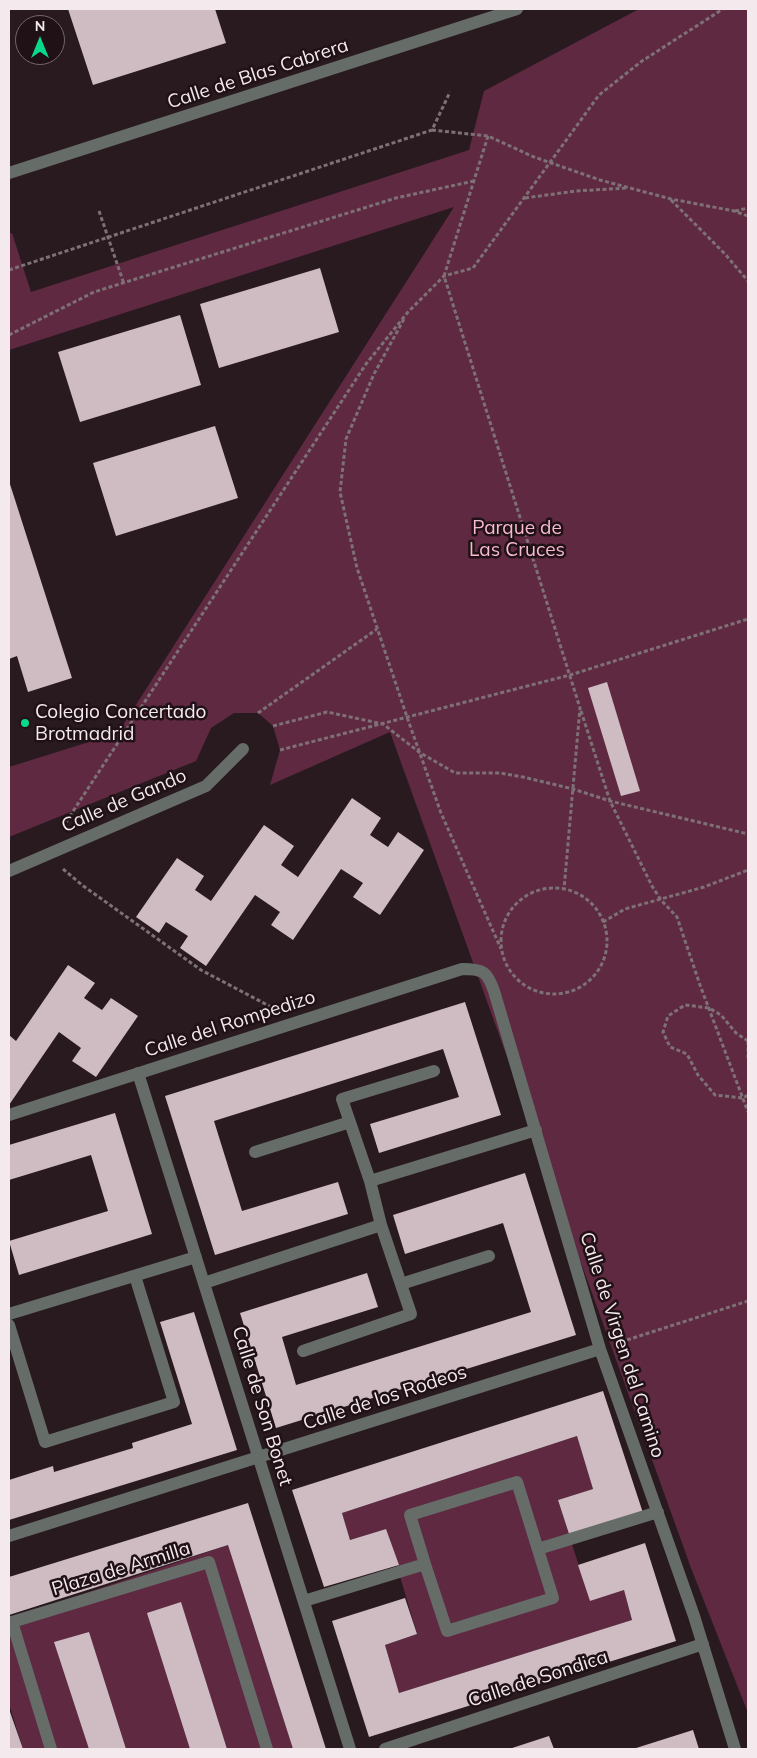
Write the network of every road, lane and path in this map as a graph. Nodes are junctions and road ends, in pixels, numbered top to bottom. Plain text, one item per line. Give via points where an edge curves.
1 (518, 9) edge
2 (723, 9) edge
3 (450, 92) dead end
4 (432, 130) junction
5 (488, 136) junction
6 (550, 162) junction
7 (9, 173) edge
8 (474, 181) junction
9 (629, 187) junction
10 (524, 198) junction
11 (671, 199) junction
12 (748, 208) edge
13 (99, 211) dead end
14 (734, 211) junction
15 (748, 216) edge
16 (108, 237) junction
17 (9, 270) edge
18 (444, 276) junction
19 (748, 281) edge
20 (124, 284) junction
21 (408, 312) junction
22 (9, 335) edge
23 (748, 619) edge
24 (377, 629) junction
25 (570, 675) junction
26 (580, 708) junction
27 (258, 713) dead end
28 (407, 718) junction
29 (383, 724) junction
30 (273, 726) dead end
31 (243, 749) dead end
32 (280, 750) dead end
33 (419, 752) junction
34 (573, 789) junction
35 (610, 801) junction
36 (66, 822) dead end
37 (748, 834) edge
38 (61, 868) dead end
39 (9, 870) edge
40 (748, 870) edge
41 (564, 889) junction
42 (661, 900) junction
43 (603, 922) junction
44 (501, 949) junction
45 (462, 970) joint
46 (709, 1008) junction
47 (282, 1012) dead end
48 (748, 1041) edge
49 (748, 1058) edge
50 (434, 1071) dead end
51 (138, 1073) junction
52 (748, 1095) edge
53 (742, 1098) junction
54 (748, 1112) edge
55 (9, 1115) edge
56 (350, 1122) junction
57 (536, 1130) junction
58 (255, 1152) dead end
59 (370, 1181) junction
60 (381, 1225) junction
61 (489, 1256) dead end
62 (196, 1258) junction
63 (135, 1276) junction
64 (204, 1283) junction
65 (401, 1284) junction
66 (748, 1301) edge
67 (9, 1314) edge
68 (9, 1325) edge
69 (627, 1340) dead end
70 (600, 1349) junction
71 (303, 1351) dead end
72 (258, 1457) junction
73 (658, 1512) junction
74 (9, 1536) edge
75 (538, 1549) junction
76 (425, 1564) junction
77 (304, 1601) junction
78 (703, 1644) junction
79 (51, 1749) edge
80 (267, 1749) edge
81 (350, 1749) edge
82 (385, 1749) edge
83 (735, 1749) edge

1 - 7 street, Calle de Blas Cabrera
2 - 6 path via 642,61 598,95
3 - 4 path
4 - 5 path
4 - 16 path
5 - 6 path
5 - 8 path
6 - 9 path
6 - 10 path
8 - 18 path
8 - 20 path via 396,198
9 - 10 path
9 - 11 path
10 - 18 path via 473,268
11 - 14 path
11 - 19 path
12 - 14 path
13 - 16 path
14 - 15 path
16 - 17 path
16 - 20 path
18 - 21 path
18 - 25 path
20 - 22 path via 94,292
21 - 24 path via 374,374 346,439 340,492 357,568
21 - 36 path via 366,364
23 - 25 path
24 - 27 path
24 - 28 path
25 - 26 path
25 - 28 path
26 - 34 path
26 - 35 path
28 - 29 path
28 - 33 path
29 - 30 path via 326,712
29 - 32 path
29 - 33 path
31 - 39 street, Calle de Gando via 206,786
33 - 34 path via 455,773 500,773
33 - 44 path via 441,813
34 - 35 path
34 - 41 path
35 - 37 path
35 - 42 path
38 - 47 path via 202,970
40 - 42 path via 704,888
41 - 43 path via 580,895 594,906
41 - 44 path via 547,888 531,893 517,903 501,932
42 - 43 path via 625,909
42 - 46 path via 677,917
43 - 44 path via 607,940 604,957 596,973 582,986 565,992 547,993 516,979 506,965
45 - 51 street, Calle del Rompedizo
45 - 57 street, Calle de Virgen del Camino via 484,972 490,978
46 - 48 path
46 - 53 path
46 - 53 path via 686,1005 668,1016 663,1032 670,1047 687,1054 715,1095
48 - 49 path
50 - 56 street via 342,1099
51 - 55 street, Calle del Rompedizo
51 - 62 street, Calle de Son Bonet
52 - 53 path
53 - 54 path
56 - 58 street
56 - 59 street
57 - 59 street
57 - 70 street, Calle de Virgen del Camino
59 - 60 street
60 - 64 street
60 - 65 street
61 - 65 street
62 - 63 street
62 - 64 street, Calle de Son Bonet
63 - 67 street
63 - 68 street via 174,1402 45,1442
64 - 72 street, Calle de Son Bonet
65 - 71 street via 412,1314
66 - 69 path
70 - 72 street, Calle de los Rodeos
70 - 73 street, Calle de Virgen del Camino
72 - 74 street, Calle de los Rodeos
72 - 77 street, Calle de Son Bonet
73 - 75 street
73 - 78 street, Calle de Virgen del Camino
75 - 76 street via 553,1598 447,1631
75 - 76 street via 517,1482 410,1515
76 - 77 street
77 - 81 street, Calle de Son Bonet
78 - 82 street, Calle de Sondica
78 - 83 street, Calle de Virgen del Camino
79 - 80 street, Plaza de Armilla via 12,1622 210,1562

